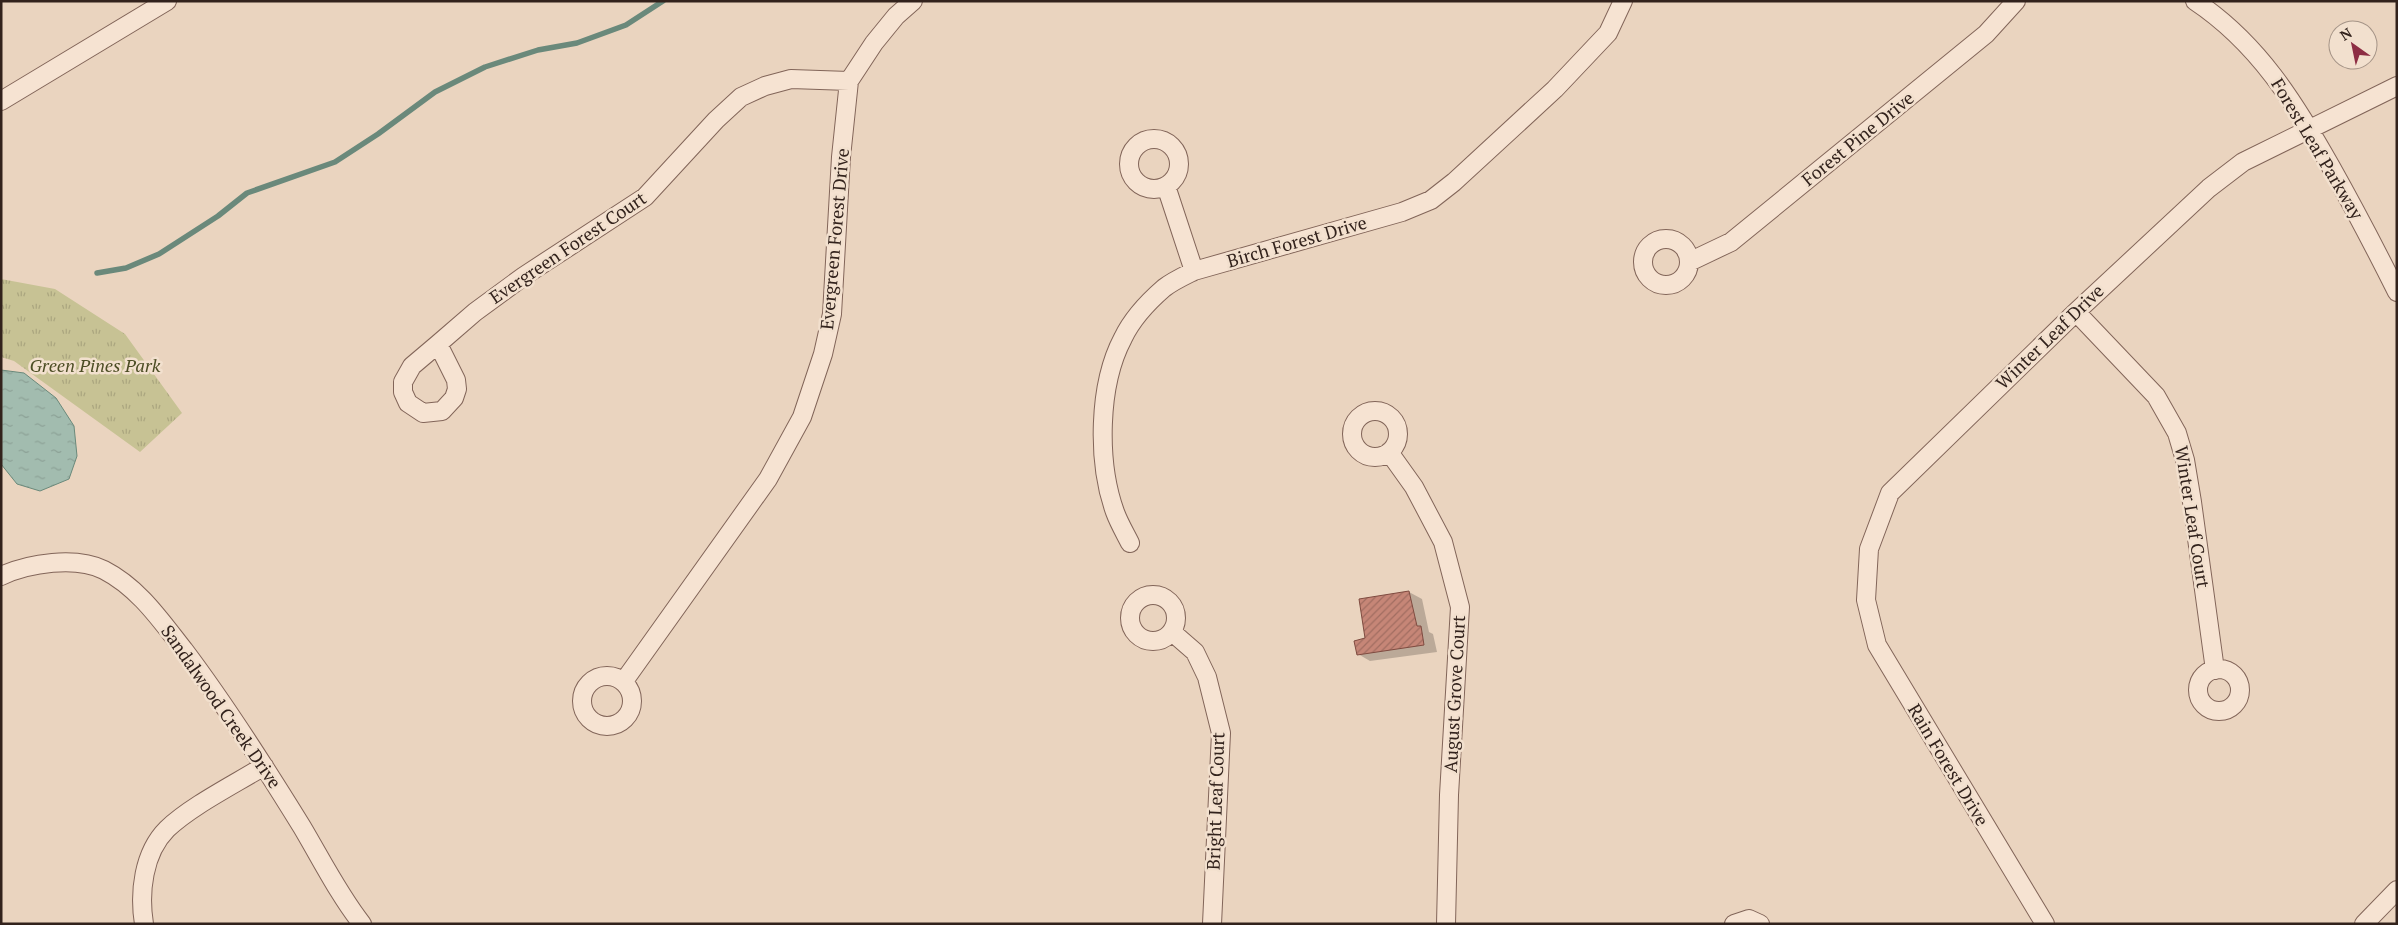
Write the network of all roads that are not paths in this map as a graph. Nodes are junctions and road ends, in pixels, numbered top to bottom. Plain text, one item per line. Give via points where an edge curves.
1 (167, 1) edge
2 (912, 1) edge
3 (1623, 1) edge
4 (2016, 1) edge
5 (2195, 1) edge
6 (849, 81) junction
7 (2397, 86) edge
8 (1, 102) edge
9 (2309, 129) junction
10 (1166, 186) dead end
11 (1689, 262) dead end
12 (1194, 271) junction
13 (2397, 292) edge
14 (2076, 312) junction
15 (438, 344) dead end
16 (1389, 452) dead end
17 (1130, 543) dead end
18 (1, 576) edge
19 (1866, 600) joint
20 (1172, 632) dead end
21 (2215, 670) dead end
22 (624, 681) dead end
23 (264, 766) junction
24 (2397, 890) edge
25 (144, 924) edge
26 (362, 924) edge
27 (1212, 924) edge
28 (1446, 924) edge
29 (1734, 924) edge
30 (1760, 924) edge
31 (2045, 924) edge
32 (2364, 924) edge

1 - 8 street
2 - 6 street, Evergreen Forest Drive via 874,43
3 - 12 street, Birch Forest Drive via 1608,33 1555,89 1431,200 1402,212
4 - 11 street, Forest Pine Drive via 1986,34 1731,242
5 - 9 street, Forest Leaf Parkway via 2234,30 2254,51
6 - 15 street, Evergreen Forest Court via 792,79 765,86 742,97 716,120 645,197 524,276
6 - 22 street, Evergreen Forest Drive via 832,314 814,386 802,416 768,479
7 - 9 street, Winter Leaf Drive
9 - 13 street, Forest Leaf Parkway
9 - 14 street, Winter Leaf Drive via 2243,162 2209,188
10 - 12 street
12 - 17 street, Birch Forest Drive via 1165,288 1133,322 1123,338 1108,380 1103,443 1107,477 1115,511
14 - 19 street, Winter Leaf Drive via 1890,493 1869,549
14 - 21 street, Winter Leaf Court via 2156,396 2177,433 2192,502
16 - 28 street, August Grove Court via 1414,486 1443,542 1460,608
18 - 23 street, Sandalwood Creek Drive via 35,564 79,564 103,570 125,584 159,617 212,687
19 - 31 street, Rain Forest Drive via 1877,645
20 - 27 street, Bright Leaf Court via 1195,652 1207,677 1221,733
23 - 25 street via 166,830 146,866 142,886
23 - 26 street, Sandalwood Creek Drive
24 - 32 street
29 - 30 street via 1748,919

